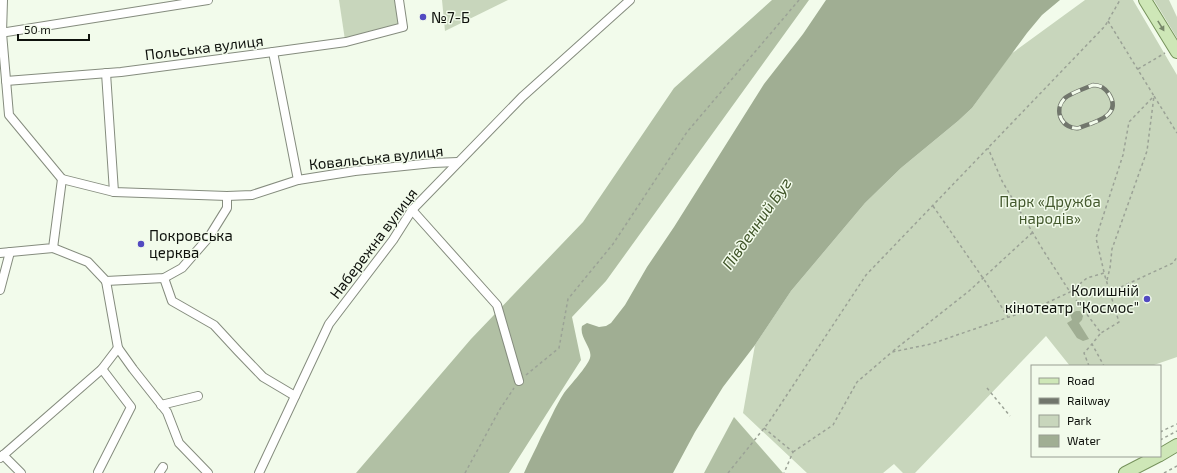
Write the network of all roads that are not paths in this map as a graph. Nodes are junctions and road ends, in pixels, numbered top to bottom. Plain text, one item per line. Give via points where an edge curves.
1 (2, 0) edge
2 (208, 0) edge
3 (399, 0) edge
4 (630, 0) edge
5 (1145, 0) edge
6 (1, 33) edge
7 (1176, 50) edge
8 (273, 52) junction
9 (106, 73) junction
10 (6, 81) junction
11 (458, 162) junction
12 (62, 179) junction
13 (298, 180) junction
14 (114, 192) junction
15 (227, 196) junction
16 (412, 210) junction
17 (53, 248) junction
18 (10, 252) junction
19 (0, 253) edge
20 (164, 278) junction
21 (106, 281) junction
22 (0, 290) edge
23 (118, 348) junction
24 (102, 369) junction
25 (519, 382) road end
26 (198, 396) dead end
27 (295, 396) junction
28 (161, 405) junction
29 (1, 456) edge
30 (1156, 457) edge
31 (98, 472) dead end
32 (21, 473) edge
33 (208, 473) edge
34 (259, 473) edge
35 (1125, 473) edge

1 - 6 street
2 - 6 street
3 - 8 street, Польська вулиця via 403,27 346,42
4 - 11 street, Набережна вулиця via 522,97
5 -> 7 main road
6 - 10 street
8 - 9 street, Польська вулиця
8 - 13 street
9 - 10 street, Польська вулиця
9 - 14 street
10 - 12 street via 9,115
11 - 13 street, Ковальська вулиця via 355,170
11 - 16 street, Набережна вулиця
12 - 14 street, Ковальська вулиця
12 - 17 street
13 - 15 street, Ковальська вулиця via 252,195
14 - 15 street, Ковальська вулиця
15 - 20 street via 227,208 209,237 182,268
16 - 25 street via 497,305
16 - 27 street, Набережна вулиця via 393,240 329,324
17 - 18 street
17 - 21 street via 88,262
18 - 19 street
18 - 22 street
20 - 21 street
20 - 27 street via 172,301 214,325 263,377
21 - 23 street
23 - 24 street
23 - 28 street
24 - 29 street
24 - 31 street via 130,408
26 - 28 street
27 - 34 street, Набережна вулиця
28 - 33 street via 167,412 180,443
29 - 32 street
30 - 35 main road

